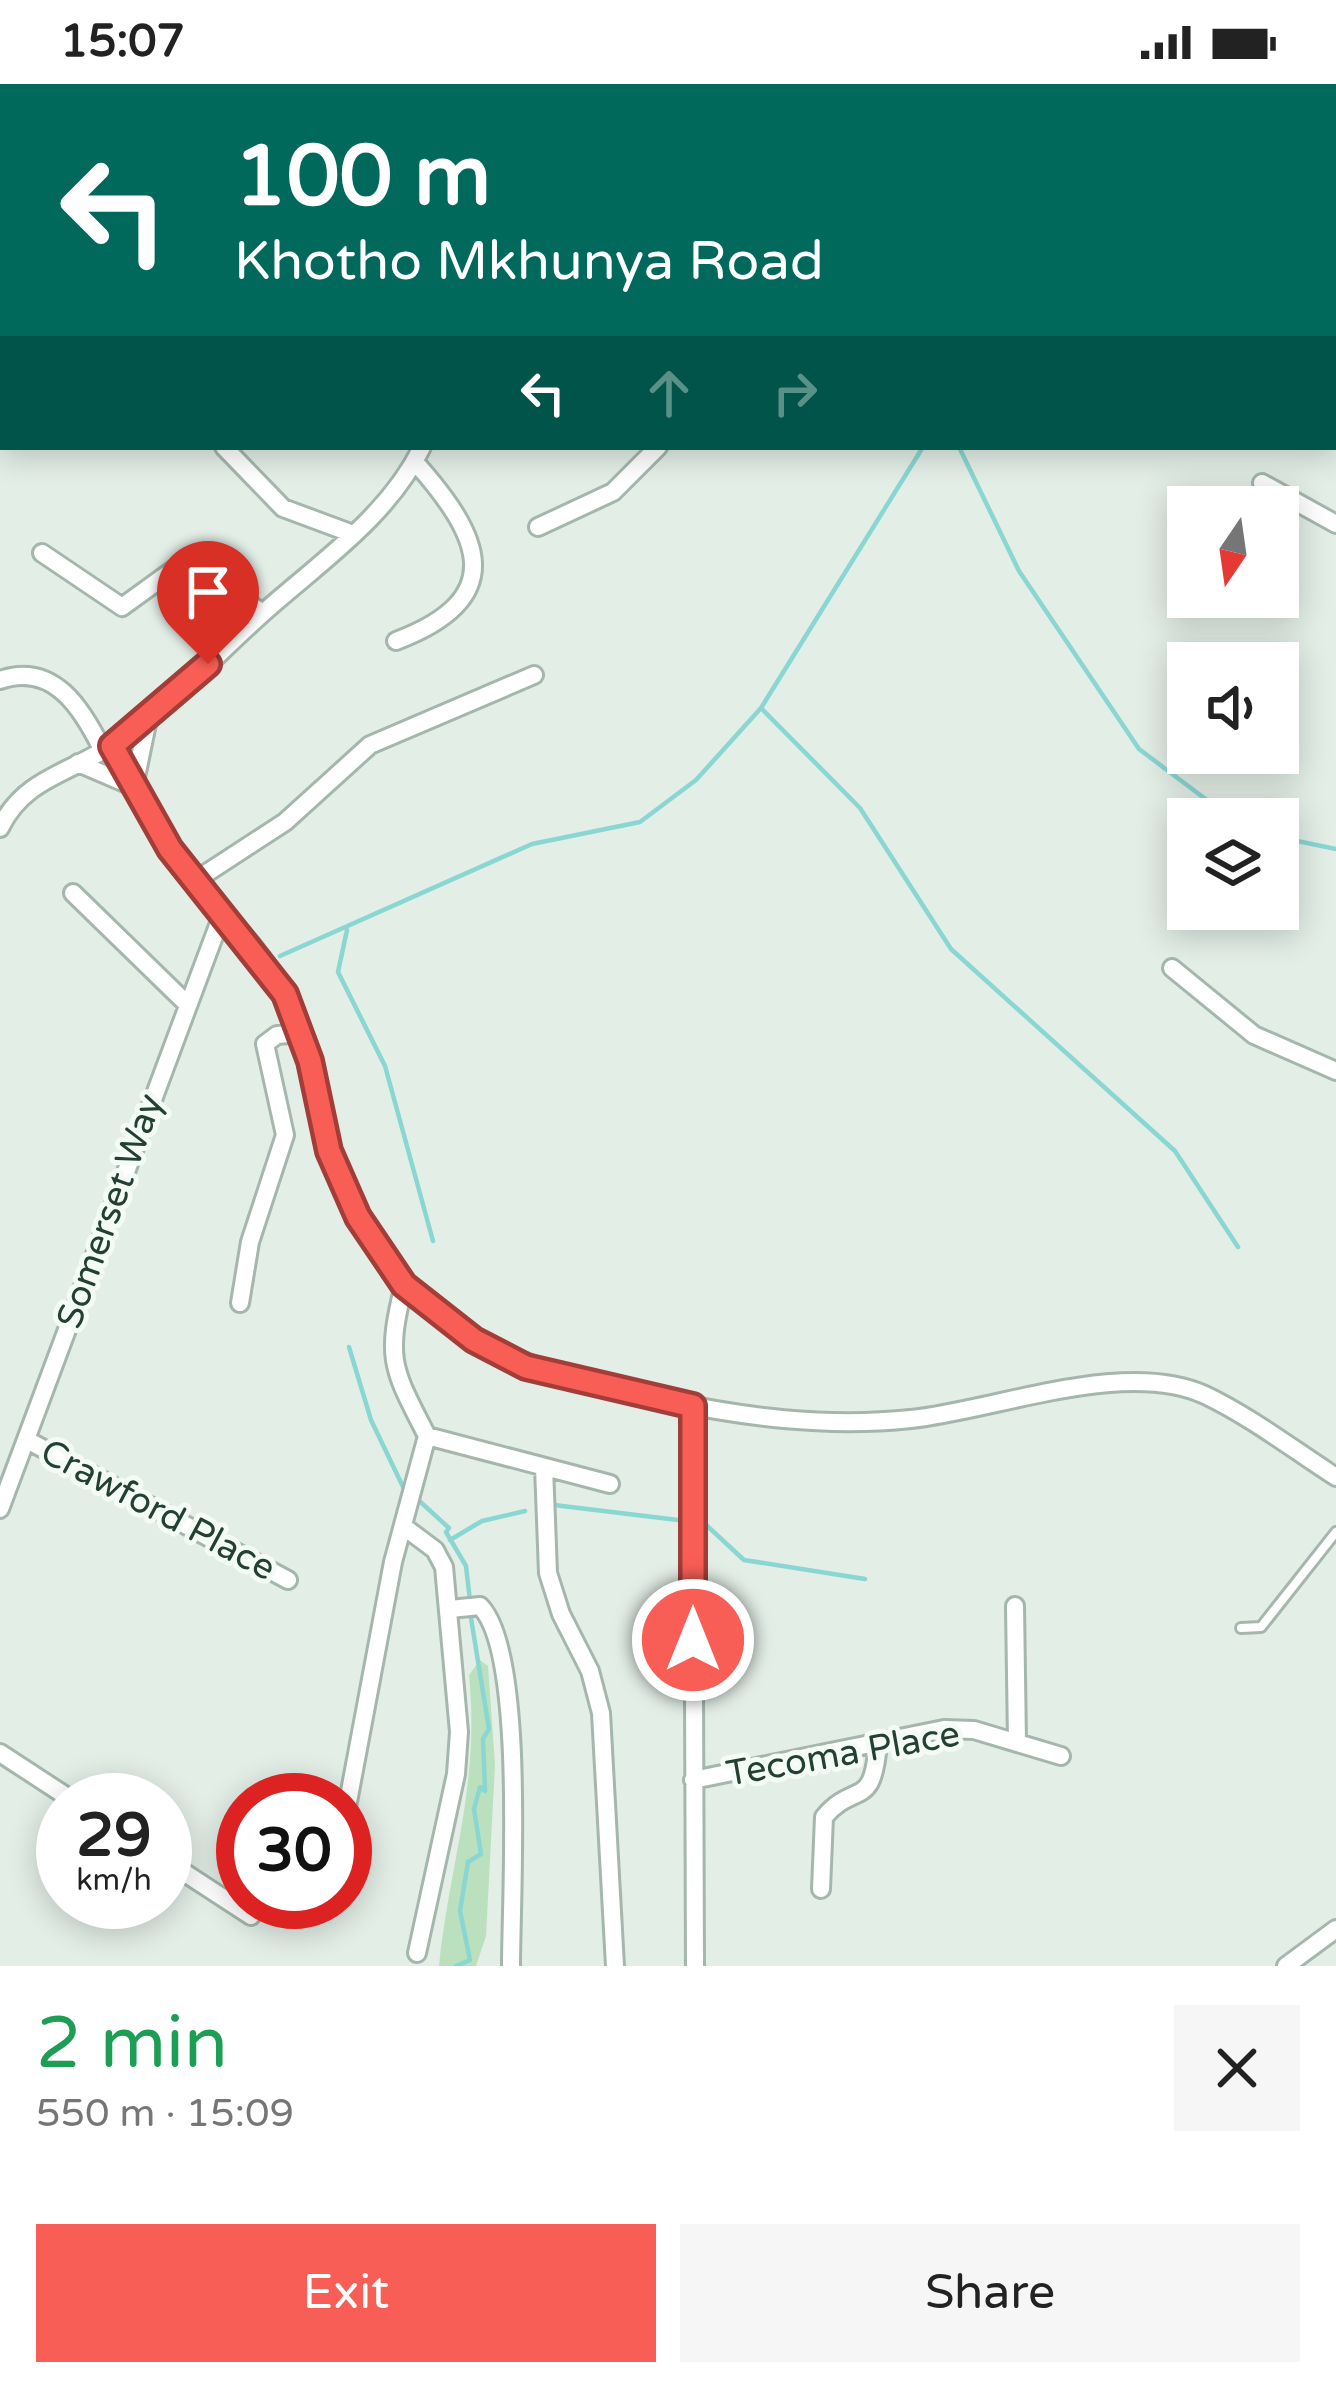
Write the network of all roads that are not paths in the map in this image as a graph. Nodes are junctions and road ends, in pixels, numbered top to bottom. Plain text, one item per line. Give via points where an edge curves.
1 (227, 450) edge
2 (655, 450) edge
3 (418, 454) edge
4 (1262, 483) dead end
5 (1336, 524) edge
6 (538, 527) dead end
7 (352, 534) junction
8 (42, 553) dead end
9 (263, 613) junction
10 (396, 641) dead end
11 (534, 675) dead end
12 (0, 680) edge
13 (148, 718) junction
14 (107, 748) junction
15 (78, 763) junction
16 (134, 787) junction
17 (6, 800) edge
18 (0, 828) edge
19 (196, 880) junction
20 (73, 893) dead end
21 (222, 915) junction
22 (1172, 968) dead end
23 (187, 1004) junction
24 (301, 1033) junction
25 (1336, 1071) edge
26 (404, 1285) junction
27 (240, 1303) dead end
28 (693, 1406) junction
29 (427, 1436) junction
30 (27, 1440) junction
31 (544, 1466) junction
32 (1336, 1477) edge
33 (610, 1484) dead end
34 (0, 1509) edge
35 (404, 1526) junction
36 (1336, 1532) edge
37 (288, 1580) dead end
38 (1016, 1606) dead end
39 (464, 1608) junction
40 (1240, 1628) dead end
41 (878, 1742) junction
42 (1017, 1743) junction
43 (0, 1754) edge
44 (1060, 1756) dead end
45 (354, 1773) edge
46 (36, 1777) edge
47 (693, 1780) junction
48 (821, 1889) dead end
49 (1336, 1929) edge
50 (417, 1953) dead end
51 (511, 1966) edge
52 (615, 1966) edge
53 (694, 1966) edge
54 (1286, 1966) edge

1 - 7 street via 283,508
2 - 6 street via 613,492
3 - 7 street via 397,490
3 - 10 street via 458,518 476,575 449,615
4 - 5 street
7 - 9 street
8 - 9 street via 122,607 180,565
9 - 13 street
11 - 19 street via 370,745 285,823
12 - 14 street via 24,676 63,690
13 - 14 street
13 - 16 street
14 - 15 street
14 - 16 street
15 - 16 street
15 - 17 street
16 - 19 street
17 - 18 street
19 - 21 street
20 - 23 street
21 - 23 street, Somerset Way
21 - 24 street via 272,974
22 - 25 street via 1254,1035
23 - 30 street, Somerset Way
24 - 26 street via 329,1151 358,1217
24 - 27 street via 265,1044 286,1129
26 - 28 street via 474,1340 526,1367
26 - 29 street via 392,1360
28 - 32 street via 869,1423 1147,1381 1204,1394
28 - 47 street
29 - 31 street
29 - 35 street
30 - 34 street, Somerset Way
30 - 37 street, Crawford Place
31 - 33 street
31 - 52 street via 548,1573 602,1713
35 - 39 street via 435,1550
35 - 45 street
36 - 40 lane via 1262,1627
38 - 42 street
39 - 50 street via 456,1774
39 - 51 street via 496,1624 509,1710
41 - 42 street, Tecoma Place via 944,1729
41 - 47 street, Tecoma Place
41 - 48 street via 866,1790 824,1817
42 - 44 street, Tecoma Place
43 - 46 street
47 - 53 street
49 - 54 street

